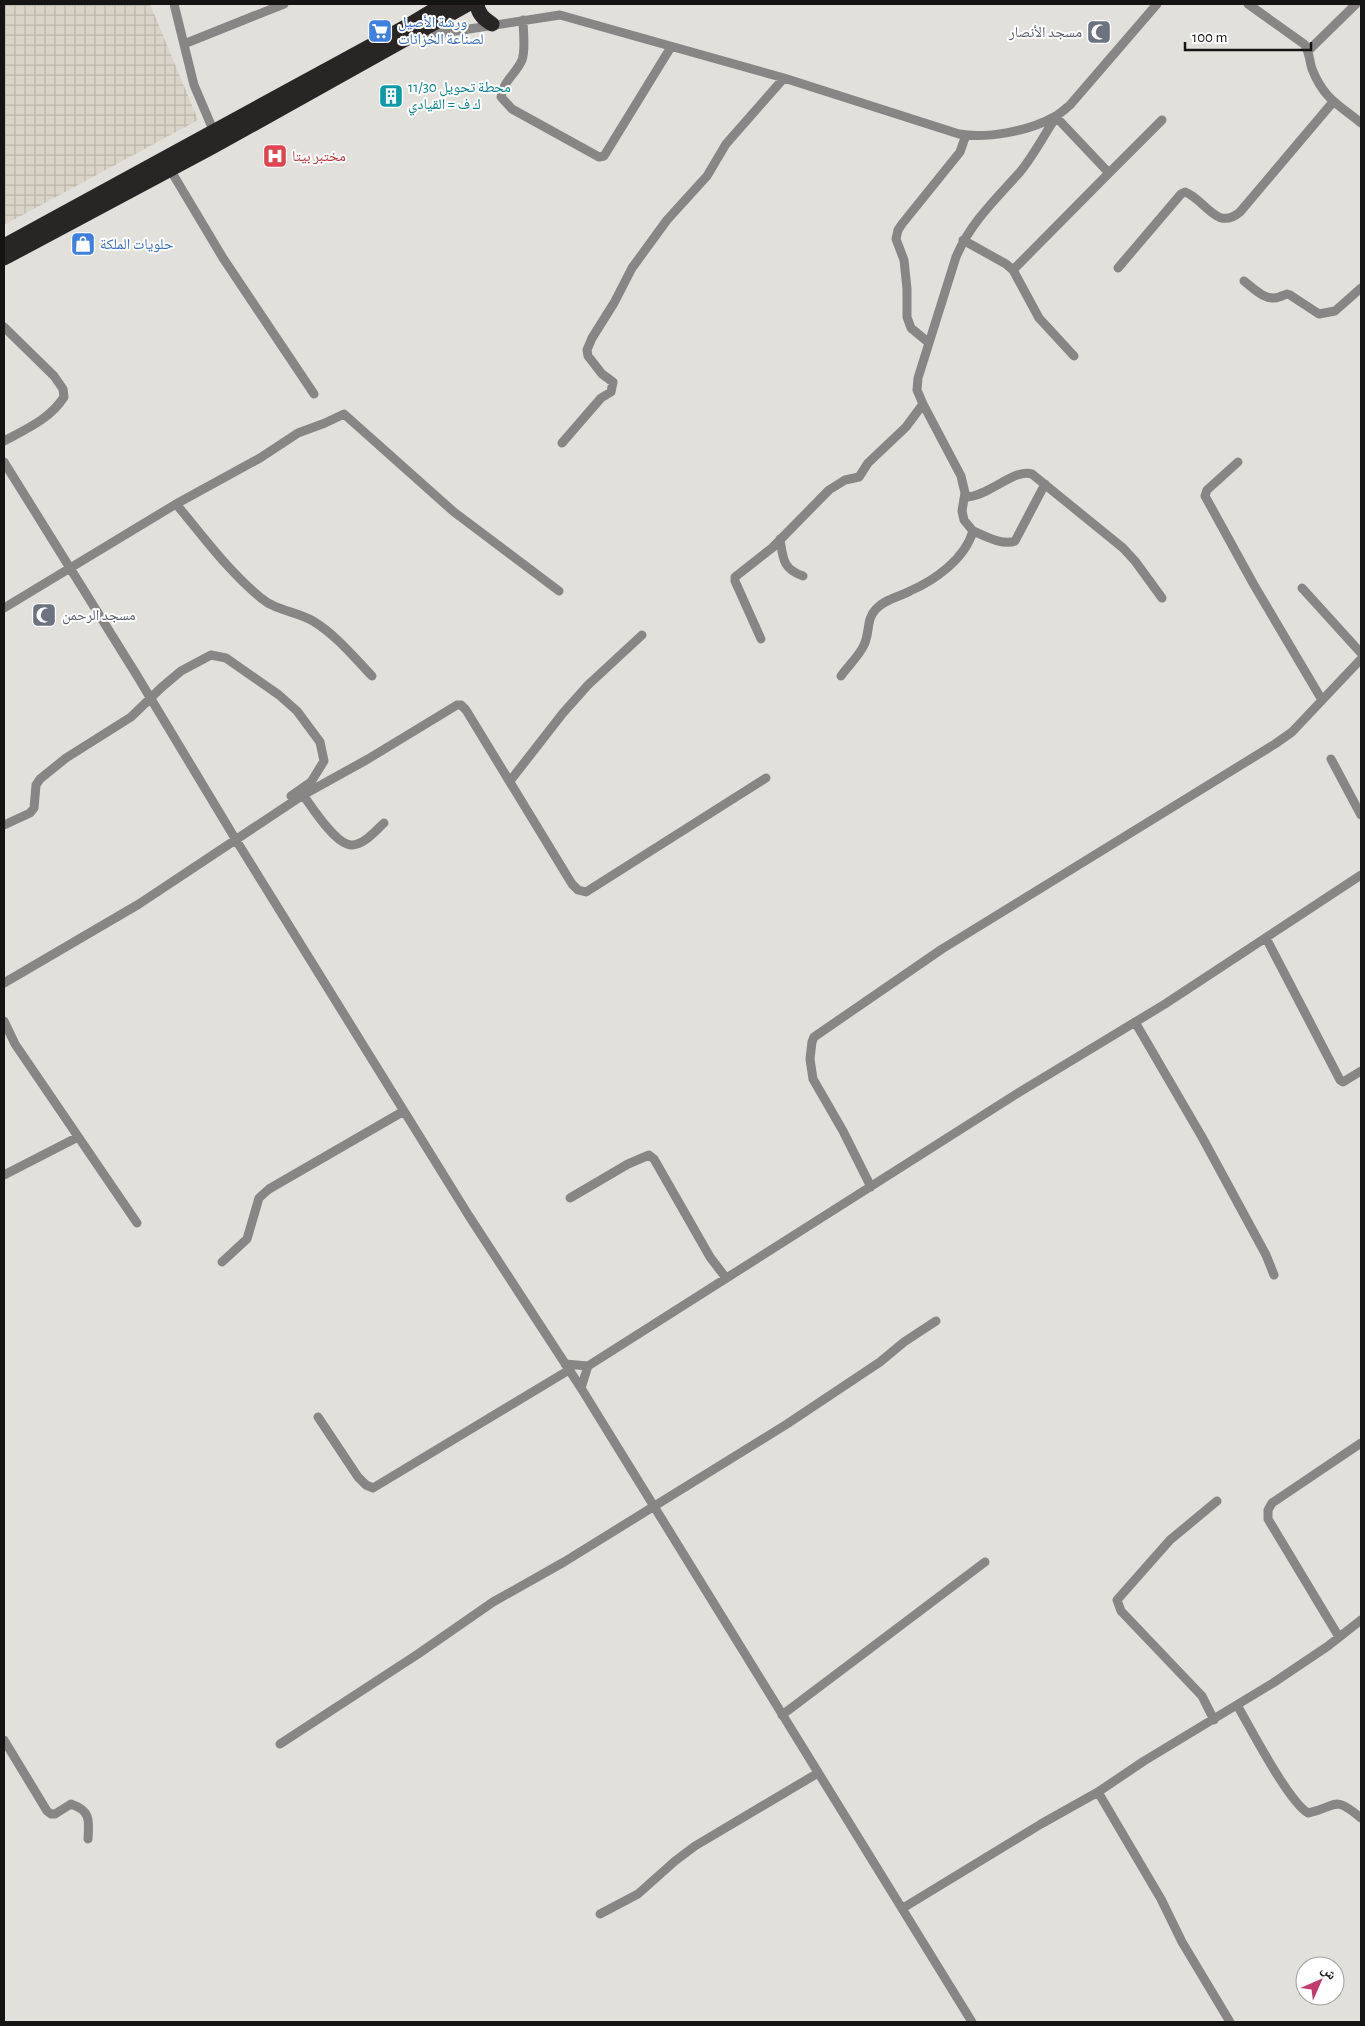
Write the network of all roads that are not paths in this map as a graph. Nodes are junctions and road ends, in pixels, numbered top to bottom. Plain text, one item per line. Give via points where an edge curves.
1 (174, 4) edge
2 (284, 4) edge
3 (444, 4) edge
4 (468, 4) edge
5 (477, 4) edge
6 (1157, 4) edge
7 (1248, 4) edge
8 (1356, 4) edge
9 (522, 20) junction
10 (492, 24) junction
11 (416, 28) junction
12 (184, 44) junction
13 (671, 47) junction
14 (1309, 50) junction
15 (784, 78) junction
16 (1333, 102) junction
17 (1056, 117) junction
18 (1162, 120) dead end
19 (1361, 123) edge
20 (214, 132) junction
21 (966, 135) junction
22 (167, 165) junction
23 (1109, 173) junction
24 (963, 240) junction
25 (4, 246) edge
26 (4, 258) edge
27 (1118, 268) dead end
28 (1013, 270) junction
29 (1244, 281) dead end
30 (1361, 288) edge
31 (4, 327) edge
32 (929, 343) junction
33 (1074, 356) dead end
34 (314, 394) dead end
35 (923, 404) junction
36 (4, 441) edge
37 (562, 443) dead end
38 (4, 462) edge
39 (1238, 462) dead end
40 (1045, 484) junction
41 (964, 493) junction
42 (176, 504) junction
43 (973, 532) junction
44 (780, 539) junction
45 (70, 569) junction
46 (803, 576) dead end
47 (1302, 588) dead end
48 (559, 591) dead end
49 (1162, 598) dead end
50 (4, 608) edge
51 (642, 635) dead end
52 (761, 639) dead end
53 (1361, 653) edge
54 (1361, 659) edge
55 (372, 676) dead end
56 (841, 676) dead end
57 (151, 699) junction
58 (1322, 700) junction
59 (1331, 759) dead end
60 (766, 778) dead end
61 (510, 781) junction
62 (303, 795) junction
63 (1361, 815) edge
64 (384, 823) dead end
65 (4, 824) edge
66 (235, 838) junction
67 (1361, 875) edge
68 (1266, 938) junction
69 (4, 983) edge
70 (4, 1021) edge
71 (1134, 1022) junction
72 (1361, 1072) edge
73 (404, 1111) junction
74 (78, 1137) junction
75 (4, 1175) edge
76 (870, 1187) junction
77 (570, 1198) dead end
78 (137, 1223) dead end
79 (222, 1262) dead end
80 (1274, 1275) dead end
81 (726, 1278) junction
82 (936, 1321) dead end
83 (588, 1366) junction
84 (567, 1367) junction
85 (581, 1388) junction
86 (318, 1418) dead end
87 (1361, 1442) edge
88 (1217, 1502) dead end
89 (653, 1506) junction
90 (985, 1562) dead end
91 (1361, 1620) edge
92 (1339, 1637) junction
93 (1238, 1705) junction
94 (782, 1715) junction
95 (1214, 1720) junction
96 (4, 1740) edge
97 (280, 1744) dead end
98 (818, 1773) junction
99 (1098, 1792) junction
100 (1361, 1818) edge
101 (88, 1838) dead end
102 (903, 1908) junction
103 (600, 1914) dead end
104 (972, 2022) edge
105 (1230, 2022) edge

1 - 12 street
2 - 12 street
3 - 11 highway
4 - 11 highway
5 - 10 highway via 480,14
6 - 17 street
7 - 14 street
8 - 14 street
9 - 10 street
9 - 13 street via 560,15
9 - 13 street via 523,57 509,77 501,97 512,109 599,157 607,152
10 - 11 street via 443,33
11 - 20 highway
11 - 22 highway
12 - 20 street via 194,85
13 - 15 street
14 - 16 street via 1311,67 1318,83
15 - 21 street
15 - 37 street via 726,144 707,176 667,220 632,268 587,350 602,374 613,382 611,392 601,398
16 - 19 street
16 - 27 street via 1233,218 1226,219 1212,212 1185,192
17 - 21 street via 1018,130
17 - 23 street
17 - 24 street via 1021,171
18 - 23 street
20 - 22 highway
21 - 32 street via 960,152 896,234 904,260 909,325
22 - 25 highway
22 - 26 highway
22 - 34 street
23 - 28 street
24 - 28 street
24 - 32 street
28 - 33 street via 1039,318
29 - 30 street via 1261,295 1278,298 1287,294 1319,314 1335,311
31 - 36 street via 54,376 63,389 64,397 56,410 40,422
32 - 35 street via 918,378
35 - 41 street via 957,466
35 - 44 street via 906,428 868,463 859,477 845,480 829,490
38 - 45 street
39 - 58 street via 1205,496
40 - 41 street via 1026,472 974,497
40 - 43 street via 1015,540 1010,543
40 - 49 street via 1123,548
41 - 43 street via 964,520
42 - 45 street
42 - 48 street via 298,433 344,414 454,512
42 - 55 street via 260,598 325,629
43 - 56 street via 960,554 940,575 875,609 864,645
44 - 46 street via 786,565
44 - 52 street via 735,577
45 - 50 street
45 - 57 street
47 - 53 street
51 - 61 street via 588,685
54 - 58 street
57 - 65 street via 131,717 66,758 40,779 36,785 34,808 30,813
57 - 66 street
57 - 66 street via 182,671 211,656 226,658 279,695 320,742 324,761 311,782
58 - 76 street via 1276,744 942,950 814,1037 810,1059 813,1079
59 - 63 street
60 - 61 street via 586,892 572,884
61 - 62 street via 466,710 457,704
62 - 64 street via 340,842 351,845 363,842
62 - 66 street
66 - 69 street via 139,904
66 - 73 street
67 - 68 street
68 - 71 street
68 - 72 street via 1340,1080 1343,1082
70 - 74 street via 15,1044
71 - 76 street
71 - 80 street via 1202,1138
73 - 79 street via 269,1189 259,1198 247,1239
73 - 84 street
74 - 75 street
74 - 78 street
76 - 81 street
77 - 81 street via 649,1155
81 - 83 street
82 - 89 street via 787,1424
83 - 84 street
83 - 85 street
84 - 85 street
84 - 86 street via 373,1488 358,1477
85 - 89 street
87 - 92 street via 1272,1503 1268,1510 1268,1519
88 - 95 street via 1170,1540 1117,1600 1121,1611 1202,1696
89 - 94 street
89 - 97 street via 493,1602
90 - 94 street
91 - 92 street
92 - 93 street
93 - 95 street
93 - 100 street via 1302,1809 1308,1813 1332,1803 1340,1804
94 - 98 street
95 - 99 street
96 - 101 street via 51,1814 71,1804 85,1812 89,1820
98 - 102 street
98 - 103 street via 694,1846 638,1894
99 - 102 street
99 - 105 street
102 - 104 street

